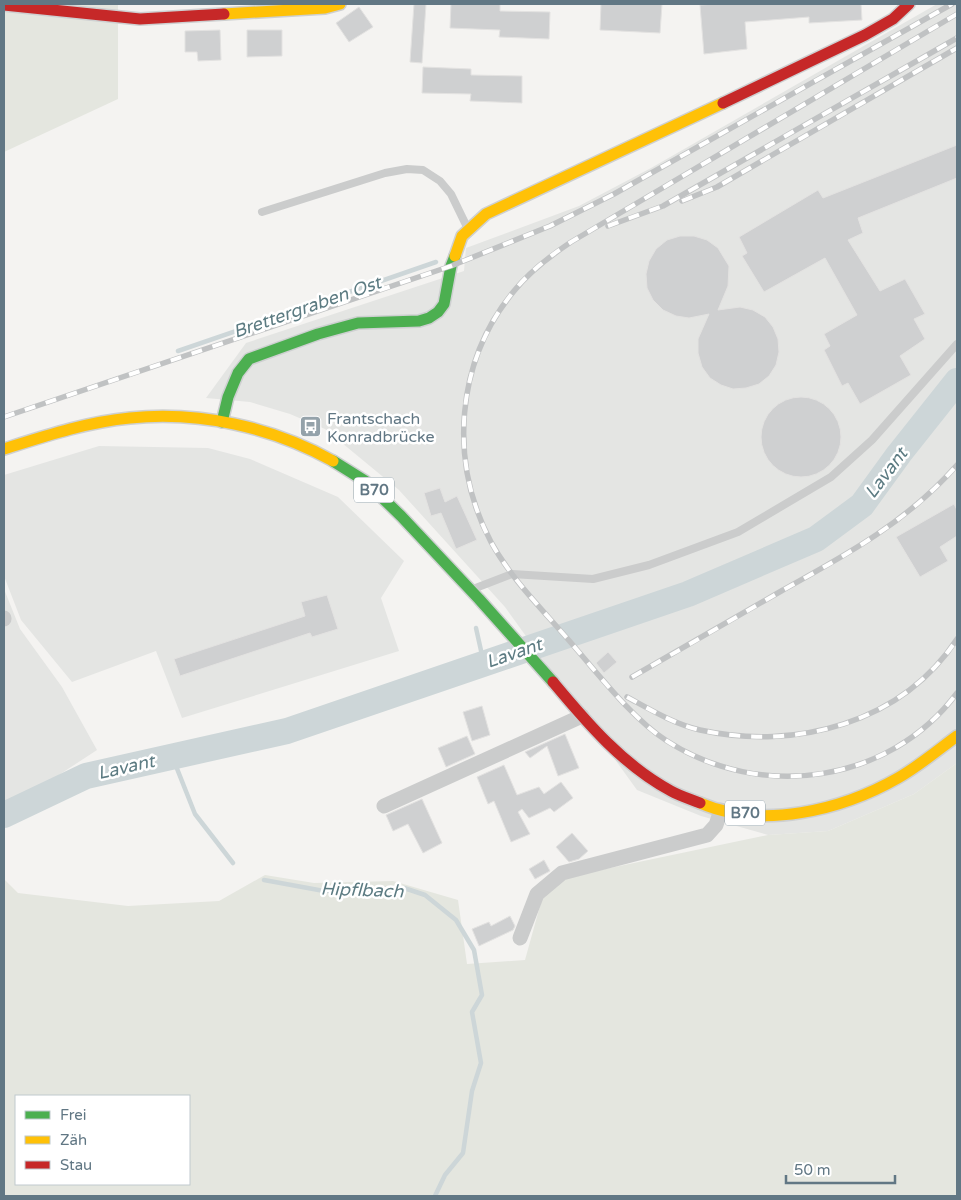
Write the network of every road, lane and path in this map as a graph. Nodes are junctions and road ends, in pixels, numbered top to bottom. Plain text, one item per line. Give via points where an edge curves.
1 (340, 4) edge
2 (909, 4) edge
3 (4, 5) edge
4 (262, 212) dead end
5 (468, 229) junction
6 (957, 344) edge
7 (222, 422) junction
8 (4, 449) edge
9 (472, 590) junction
10 (582, 716) junction
11 (957, 736) edge
12 (384, 806) dead end
13 (721, 810) junction
14 (520, 938) dead end

1 - 3 street via 325,8 140,18
2 - 5 street via 901,14 870,31 719,106 486,214
4 - 5 lane via 385,173 424,170 440,180 451,194
5 - 7 street via 456,251 444,304 438,312 419,321 358,323 249,359 238,373
6 - 9 lane via 872,440 831,477 738,532 649,565 593,579 512,574
7 - 8 street, B70 via 133,417 95,423
7 - 9 street, B70 via 288,441 360,477
9 - 10 street, B70
10 - 12 street
10 - 13 street, B70 via 641,773 671,792
11 - 13 street, B70 via 898,778 825,809 793,815
13 - 14 street via 716,825 706,835 562,874 537,894

